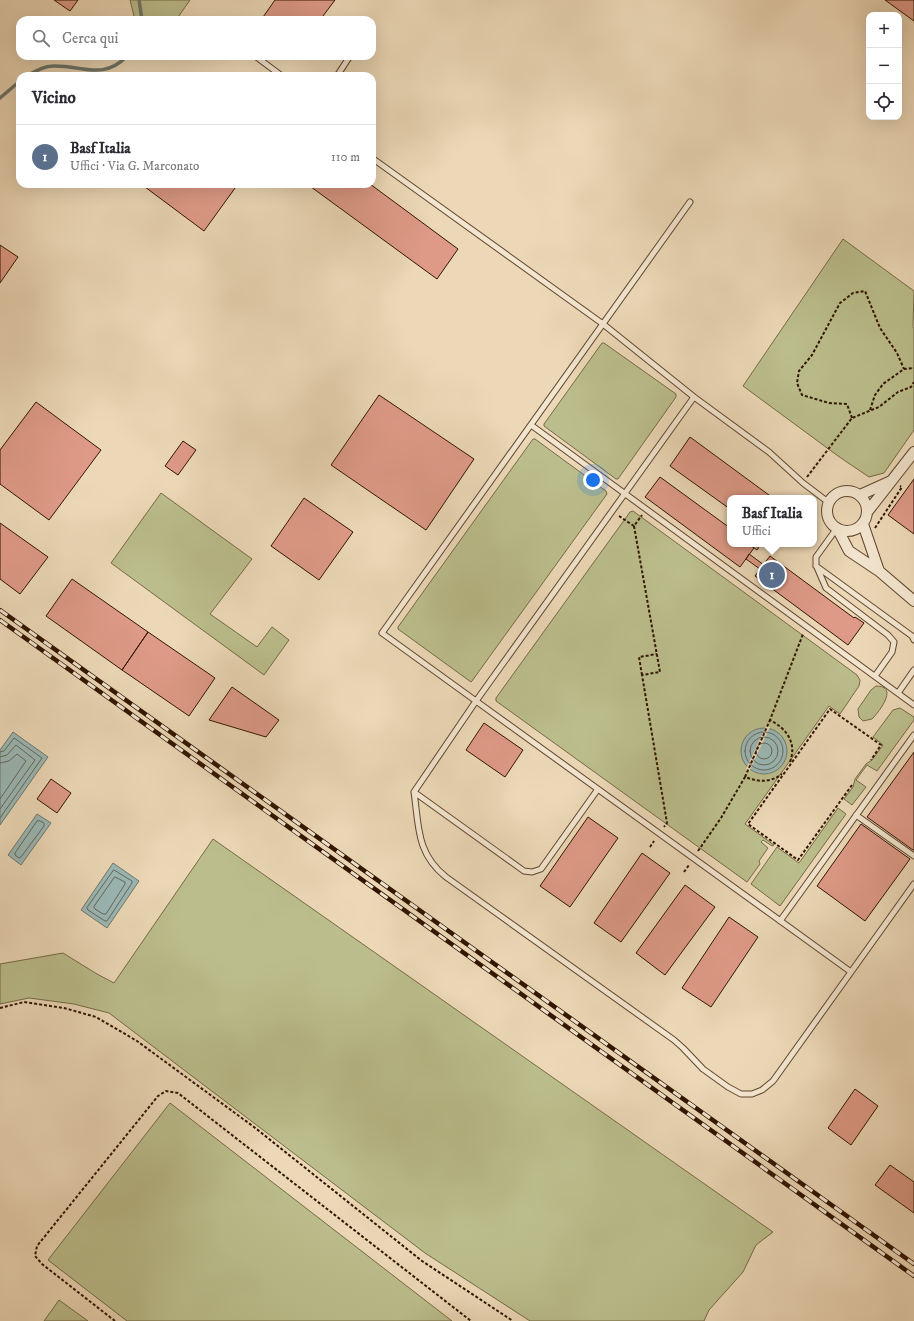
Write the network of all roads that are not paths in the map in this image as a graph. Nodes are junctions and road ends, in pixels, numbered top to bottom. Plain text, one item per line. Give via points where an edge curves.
1 (260, 60) edge
2 (347, 60) edge
3 (277, 72) edge
4 (340, 72) edge
5 (376, 161) edge
6 (690, 202) dead end
7 (603, 324) junction
8 (694, 397) junction
9 (531, 425) junction
10 (914, 452) edge
11 (893, 480) junction
12 (625, 494) junction
13 (860, 495) junction
14 (828, 502) junction
15 (868, 511) junction
16 (863, 524) junction
17 (837, 528) junction
18 (816, 565) junction
19 (879, 571) junction
20 (914, 601) edge
21 (914, 640) edge
22 (914, 670) edge
23 (875, 676) junction
24 (898, 693) junction
25 (476, 700) junction
26 (914, 705) edge
27 (914, 735) edge
28 (598, 789) junction
29 (414, 792) junction
30 (856, 815) junction
31 (914, 856) edge
32 (914, 884) edge
33 (780, 921) junction
34 (851, 972) junction

1 - 3 lane
2 - 4 lane
5 - 7 lane
6 - 7 lane
7 - 8 lane
7 - 9 lane
8 - 12 lane
8 - 14 lane via 769,452
9 - 12 lane
9 - 25 lane via 382,633
10 - 11 street
11 - 13 street
11 - 15 street
12 - 23 lane
12 - 25 lane
13 - 14 street via 854,491 840,491
13 - 15 street via 867,504
14 - 17 street via 827,516 831,524
15 - 16 street
16 - 17 street via 851,531
16 - 19 street
17 - 18 lane via 816,557
17 - 19 street via 849,551
18 - 21 lane
18 - 23 lane via 826,588 894,642 892,652
19 - 20 street
22 - 24 lane
23 - 24 lane
24 - 26 lane
25 - 28 lane
25 - 29 lane
27 - 30 lane
28 - 29 lane via 541,869 532,872 524,871
28 - 33 lane
29 - 34 lane via 422,846 439,871 674,1040 704,1069 737,1092 755,1093 770,1084
30 - 31 lane
30 - 33 lane
32 - 34 lane
33 - 34 lane

